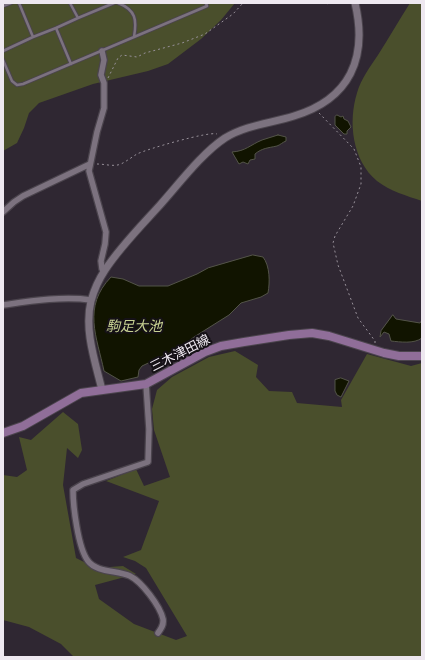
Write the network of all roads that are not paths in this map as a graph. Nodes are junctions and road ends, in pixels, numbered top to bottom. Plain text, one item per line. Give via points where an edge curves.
1 (11, 3) edge
2 (19, 3) edge
3 (70, 3) edge
4 (114, 3) edge
5 (118, 3) edge
6 (206, 3) edge
7 (355, 3) edge
8 (3, 6) edge
9 (78, 18) junction
10 (56, 28) junction
11 (33, 37) junction
12 (134, 37) junction
13 (3, 51) edge
14 (102, 51) junction
15 (3, 60) edge
16 (71, 64) junction
17 (90, 164) junction
18 (3, 212) edge
19 (105, 270) junction
20 (91, 300) junction
21 (3, 305) edge
22 (422, 356) edge
23 (146, 384) junction
24 (102, 390) junction
25 (3, 433) edge
26 (158, 633) dead end

1 - 8 lane
2 - 11 lane
3 - 9 lane
4 - 9 lane
5 - 12 lane via 128,9 136,20
6 - 12 lane via 207,6
7 - 19 street via 360,44 351,73 342,88 314,109 243,130 215,146
9 - 10 lane
10 - 11 lane
10 - 16 lane
11 - 13 lane
12 - 14 lane
14 - 16 lane
14 - 17 street via 104,108
15 - 16 lane via 12,81 17,85
17 - 18 street via 23,196
17 - 19 street via 106,232 101,261 102,269
19 - 20 street
20 - 21 street via 36,300
20 - 24 street via 89,329
22 - 23 main road, 三木津田線 via 399,356 312,333 272,337 221,346
23 - 24 main road, 三木津田線
23 - 26 street via 148,462 83,484 73,490 73,500 82,549 87,560 104,570 137,580 159,609 163,620
24 - 25 main road, 三木津田線 via 82,394 23,426

